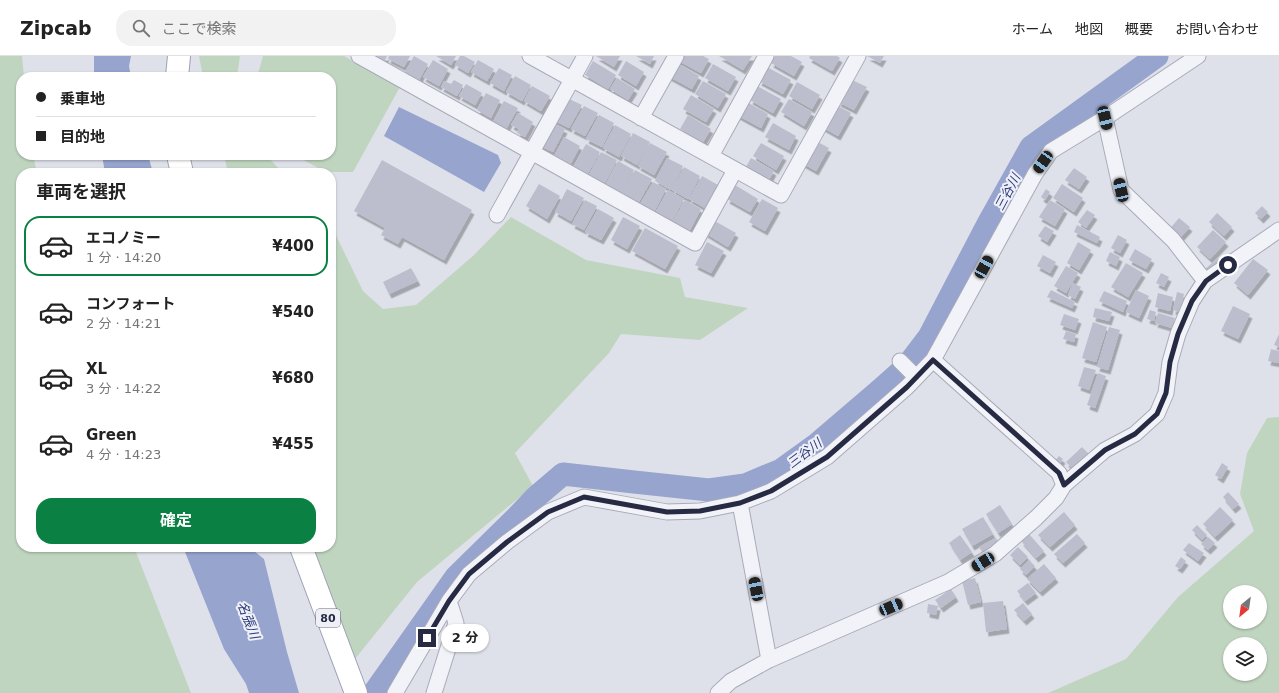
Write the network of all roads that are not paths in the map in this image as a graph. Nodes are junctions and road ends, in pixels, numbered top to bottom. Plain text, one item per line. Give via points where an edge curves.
1 (179, 56) edge
2 (359, 56) edge
3 (530, 56) edge
4 (585, 56) edge
5 (676, 56) edge
6 (766, 56) edge
7 (858, 56) edge
8 (1198, 56) edge
9 (177, 72) edge
10 (572, 79) junction
11 (641, 118) junction
12 (1105, 118) junction
13 (531, 152) junction
14 (711, 156) junction
15 (735, 170) junction
16 (497, 215) dead end
17 (1279, 230) edge
18 (1206, 281) junction
19 (933, 360) junction
20 (901, 362) dead end
21 (916, 377) junction
22 (1064, 485) junction
23 (740, 503) junction
24 (303, 552) edge
25 (449, 601) junction
26 (769, 660) junction
27 (356, 691) edge
28 (396, 693) edge
29 (434, 693) edge
30 (718, 693) edge

1 - 9 main road
2 - 13 street
3 - 10 street
4 - 10 street
5 - 11 street
6 - 14 street
7 - 15 street via 781,196
8 - 12 street
10 - 11 street
10 - 13 street
11 - 14 street
12 - 18 street via 1121,190 1173,240
12 - 19 street via 1051,150 1035,174
13 - 15 street via 696,243
13 - 16 street
14 - 15 street
17 - 18 street
18 - 22 street via 1192,301 1178,334 1170,362 1166,393 1157,414 1135,434 1105,450
19 - 21 street
19 - 22 street via 1059,473
20 - 21 street
21 - 23 street via 827,457 771,491
22 - 26 street via 1056,498 1041,513 995,554 955,578
23 - 25 street via 700,511 667,512 584,497 548,512 507,542 469,574
23 - 26 street
24 - 27 main road, 80
25 - 28 street
25 - 29 street via 456,623
26 - 30 street via 731,681

